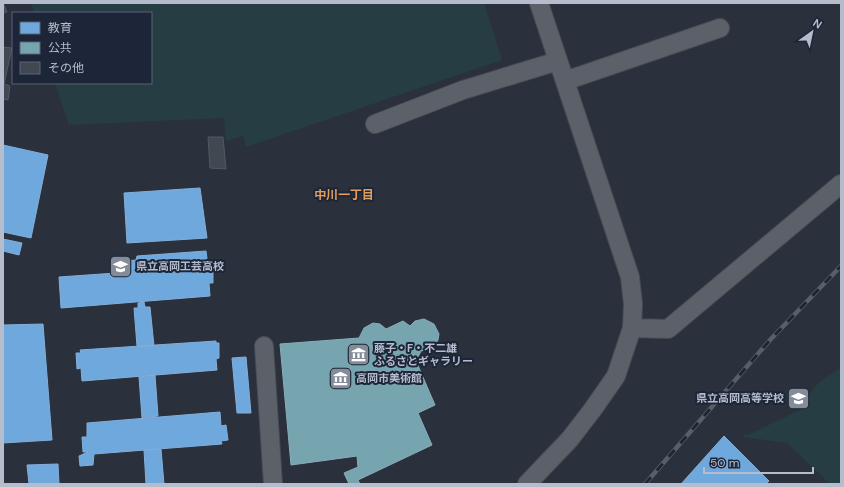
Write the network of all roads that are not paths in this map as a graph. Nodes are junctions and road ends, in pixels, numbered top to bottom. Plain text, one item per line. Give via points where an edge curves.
1 (539, 3) edge
2 (720, 28) dead end
3 (558, 61) junction
4 (565, 81) junction
5 (375, 124) dead end
6 (841, 184) edge
7 (632, 328) junction
8 (264, 346) dead end
9 (273, 484) edge
10 (527, 484) edge

1 - 3 street
2 - 4 street
3 - 4 street
3 - 5 street via 463,90
4 - 7 street via 630,277
6 - 7 street via 668,329
7 - 10 street via 616,376 570,439
8 - 9 street

